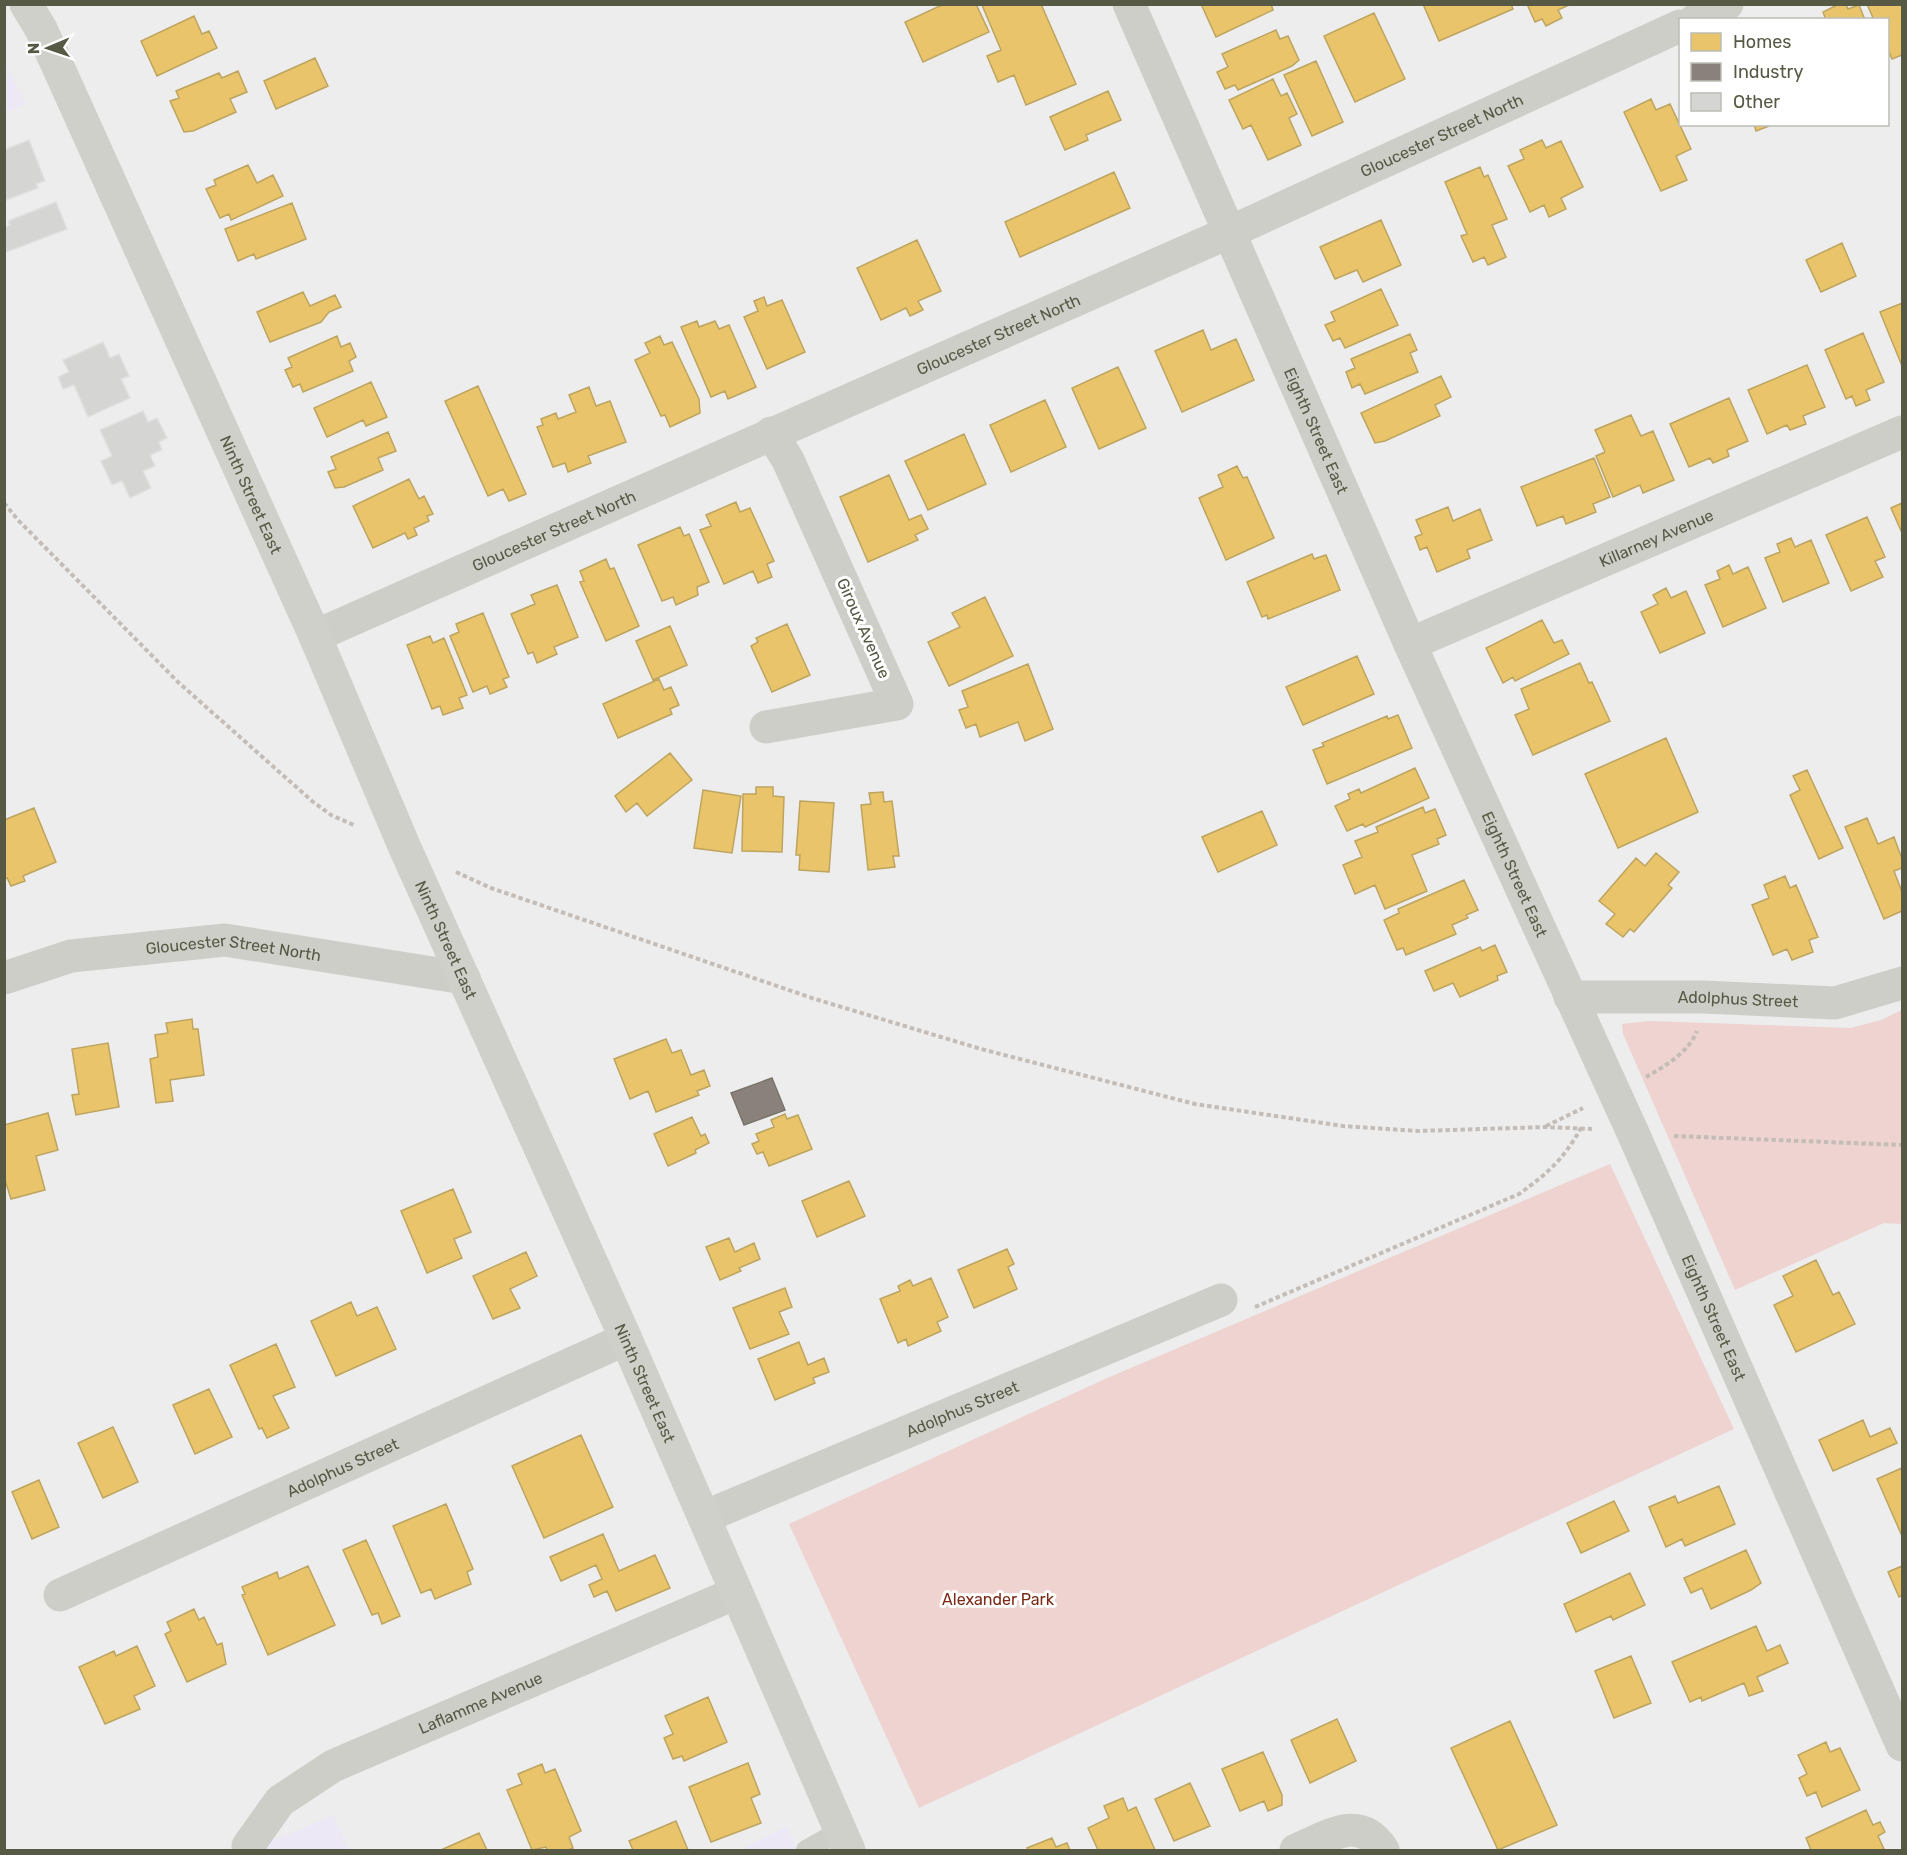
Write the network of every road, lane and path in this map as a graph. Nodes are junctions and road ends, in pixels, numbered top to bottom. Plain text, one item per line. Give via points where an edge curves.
1 (1129, 4) edge
2 (1685, 4) edge
3 (1727, 4) edge
4 (34, 13) edge
5 (1692, 18) edge
6 (1697, 18) edge
7 (1679, 26) edge
8 (1230, 232) junction
9 (1902, 432) edge
10 (771, 433) junction
11 (4, 503) edge
12 (315, 636) junction
13 (1410, 644) junction
14 (766, 727) dead end
15 (405, 848) junction
16 (4, 978) edge
17 (464, 978) junction
18 (1902, 983) edge
19 (1570, 997) junction
20 (1581, 1128) junction
21 (1633, 1133) junction
22 (1902, 1145) edge
23 (1221, 1300) joint
24 (626, 1339) junction
25 (704, 1517) junction
26 (736, 1593) junction
27 (60, 1595) dead end
28 (1902, 1745) edge
29 (845, 1841) edge
30 (248, 1846) dead end
31 (806, 1851) edge
32 (1296, 1851) edge
33 (1383, 1851) edge

1 - 8 street, Eighth Street East
2 - 5 street
3 - 6 street
4 - 12 main road, Ninth Street East
7 - 8 street, Gloucester Street North
8 - 10 street, Gloucester Street North
8 - 13 street, Eighth Street East
9 - 13 street, Killarney Avenue
10 - 12 street, Gloucester Street North
10 - 14 street, Giroux Avenue via 788,460 897,704
11 - 15 path via 178,682 312,801 331,815
12 - 15 main road, Ninth Street East
13 - 19 street, Eighth Street East
15 - 17 main road, Ninth Street East
15 - 20 path via 491,888 816,999 981,1049 1196,1104 1343,1126 1418,1131
16 - 17 street, Gloucester Street North via 71,956 225,940
17 - 24 main road, Ninth Street East
18 - 19 street, Adolphus Street via 1835,1003 1704,997
19 - 21 street, Eighth Street East
20 - 21 path
20 - 23 path via 1553,1168 1519,1194 1245,1311
21 - 22 path
21 - 28 street, Eighth Street East
23 - 25 street, Adolphus Street
24 - 25 main road, Ninth Street East
24 - 27 street, Adolphus Street
25 - 26 main road, Ninth Street East
26 - 29 main road, Ninth Street East
26 - 30 street, Laflamme Avenue via 333,1766 280,1801
29 - 31 lane
32 - 33 street via 1348,1829 1369,1834

